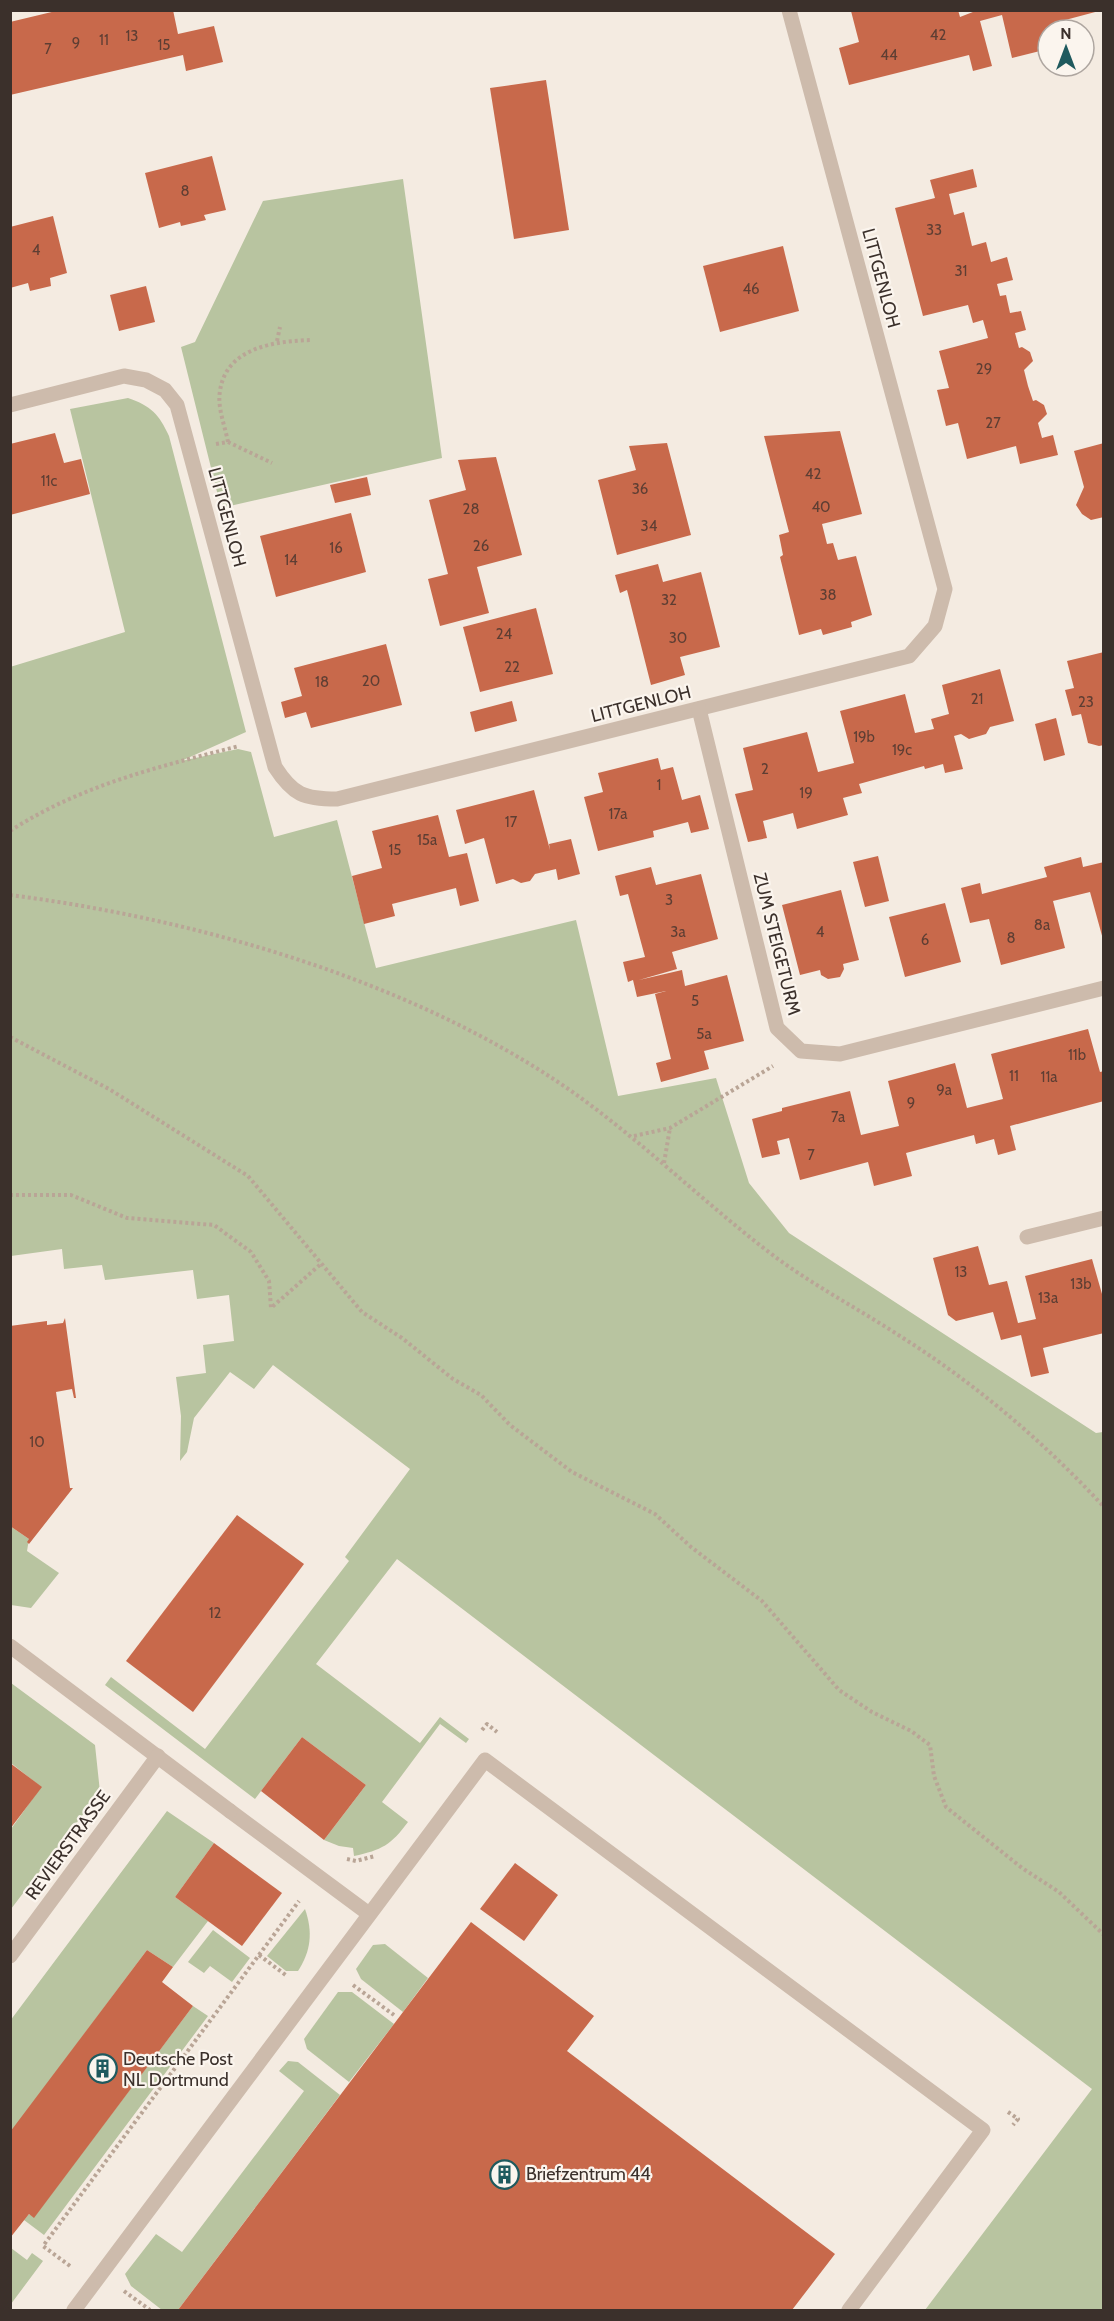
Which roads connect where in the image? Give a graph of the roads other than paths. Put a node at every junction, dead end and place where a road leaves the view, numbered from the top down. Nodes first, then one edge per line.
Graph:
1 (789, 10) edge
2 (10, 405) edge
3 (699, 710) junction
4 (1104, 988) edge
5 (1104, 1218) edge
6 (1027, 1237) dead end
7 (10, 1646) edge
8 (158, 1756) junction
9 (369, 1914) junction
10 (10, 1956) edge
11 (74, 2310) edge
12 (849, 2310) edge

1 - 3 street, LITTGENLOH
2 - 3 street, LITTGENLOH
3 - 4 street, ZUM STEIGETURM
5 - 6 street
7 - 8 street
8 - 9 street
8 - 10 street, REVIERSTRASSE
9 - 11 street
9 - 12 street

